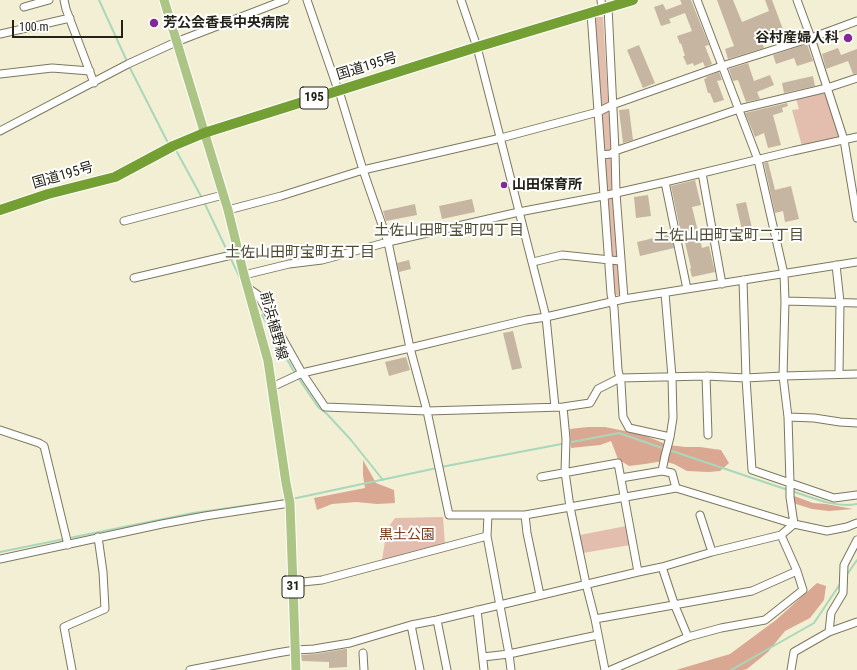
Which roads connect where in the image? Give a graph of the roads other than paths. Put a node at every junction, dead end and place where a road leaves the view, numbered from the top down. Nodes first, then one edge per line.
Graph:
1 (49, 0) edge
2 (64, 0) edge
3 (164, 0) edge
4 (285, 0) edge
5 (307, 0) edge
6 (461, 0) edge
7 (633, 0) edge
8 (697, 0) edge
9 (797, 0) edge
10 (604, 5) edge
11 (24, 7) dead end
12 (591, 13) junction
13 (70, 18) junction
14 (857, 21) edge
15 (0, 34) edge
16 (811, 38) junction
17 (176, 42) junction
18 (477, 47) junction
19 (722, 66) junction
20 (90, 71) junction
21 (0, 74) edge
22 (857, 78) edge
23 (94, 83) junction
24 (827, 88) junction
25 (339, 90) junction
26 (612, 105) junction
27 (739, 109) junction
28 (598, 112) junction
29 (0, 131) edge
30 (204, 133) junction
31 (857, 137) edge
32 (501, 138) junction
33 (844, 140) junction
34 (615, 151) junction
35 (601, 155) junction
36 (758, 160) junction
37 (363, 170) junction
38 (702, 173) junction
39 (666, 182) junction
40 (616, 193) junction
41 (223, 195) junction
42 (603, 196) junction
43 (0, 210) edge
44 (228, 210) junction
45 (519, 212) junction
46 (857, 218) edge
47 (124, 221) dead end
48 (388, 242) junction
49 (233, 255) junction
50 (608, 260) junction
51 (620, 261) junction
52 (533, 262) junction
53 (857, 262) edge
54 (836, 265) junction
55 (784, 274) junction
56 (244, 275) junction
57 (134, 278) dead end
58 (743, 280) junction
59 (722, 284) junction
60 (248, 288) junction
61 (687, 289) junction
62 (665, 293) junction
63 (624, 299) junction
64 (612, 301) junction
65 (785, 301) junction
66 (840, 302) junction
67 (857, 303) edge
68 (546, 317) junction
69 (410, 348) junction
70 (839, 374) junction
71 (857, 374) edge
72 (298, 375) junction
73 (706, 376) junction
74 (783, 376) junction
75 (672, 377) junction
76 (620, 378) junction
77 (746, 378) junction
78 (272, 386) junction
79 (555, 406) junction
80 (563, 407) junction
81 (428, 411) junction
82 (788, 417) junction
83 (857, 423) edge
84 (0, 430) edge
85 (708, 435) dead end
86 (670, 437) junction
87 (662, 471) junction
88 (565, 472) junction
89 (541, 477) dead end
90 (621, 478) junction
91 (790, 485) junction
92 (676, 488) junction
93 (857, 495) edge
94 (625, 498) junction
95 (289, 499) junction
96 (570, 507) junction
97 (488, 515) junction
98 (525, 515) junction
99 (700, 515) dead end
100 (857, 523) edge
101 (794, 524) junction
102 (781, 535) junction
103 (487, 536) junction
104 (98, 537) junction
105 (857, 540) edge
106 (68, 545) junction
107 (712, 552) junction
108 (0, 559) edge
109 (662, 567) junction
110 (797, 571) junction
111 (638, 572) junction
112 (293, 583) junction
113 (586, 584) junction
114 (540, 595) junction
115 (500, 605) junction
116 (674, 606) junction
117 (477, 610) junction
118 (437, 620) junction
119 (595, 620) junction
120 (857, 622) edge
121 (410, 625) junction
122 (829, 632) junction
123 (598, 635) junction
124 (688, 637) junction
125 (295, 650) junction
126 (363, 653) dead end
127 (509, 654) junction
128 (483, 657) junction
129 (72, 670) edge
130 (190, 670) edge
131 (296, 670) edge
132 (364, 670) edge
133 (420, 670) edge
134 (447, 670) edge
135 (484, 670) edge
136 (511, 670) edge
137 (605, 670) edge
138 (611, 670) edge
139 (791, 670) edge

1 - 11 street
2 - 13 street
3 - 17 main road, 前浜植野線 / 31
4 - 17 street
5 - 25 street
6 - 18 street
7 - 10 highway, 国道195号 / 195
8 - 19 street
9 - 16 street
10 - 12 highway, 国道195号 / 195
10 - 26 street
12 - 18 highway, 国道195号 / 195
12 - 28 street
13 - 15 street
13 - 20 street
14 - 16 street
16 - 19 street
16 - 24 street
17 - 23 street
17 - 30 main road, 前浜植野線 / 31
18 - 25 highway, 国道195号 / 195
18 - 32 street
19 - 26 street
19 - 27 street
20 - 21 street
20 - 23 street
22 - 24 street
23 - 29 street
24 - 27 street
24 - 33 street
25 - 30 highway, 国道195号 / 195
25 - 37 street
26 - 28 street
26 - 34 street
27 - 34 street
27 - 36 street
28 - 32 street
28 - 35 street
30 - 41 main road, 前浜植野線 / 31
30 - 43 highway, 国道195号 / 195
31 - 33 street
32 - 37 street
32 - 45 street
33 - 36 street
33 - 46 street
34 - 35 street
34 - 40 street
35 - 42 street
36 - 38 street
36 - 55 street
37 - 44 street
37 - 48 street
38 - 39 street
38 - 59 street
39 - 40 street
39 - 61 street
40 - 42 street
40 - 51 street
41 - 44 main road, 前浜植野線 / 31
41 - 47 street
42 - 45 street
42 - 50 street
44 - 49 main road, 前浜植野線 / 31
45 - 48 street
45 - 52 street
48 - 56 street
48 - 69 street
49 - 56 main road, 前浜植野線 / 31
49 - 57 street
50 - 51 street
50 - 52 street
50 - 64 street
51 - 63 street
52 - 68 street
53 - 54 street
54 - 55 street
54 - 66 street
55 - 58 street
55 - 65 street
56 - 60 main road, 前浜植野線 / 31
58 - 59 street
58 - 77 street
59 - 61 street
60 - 72 street
60 - 78 main road, 前浜植野線 / 31
61 - 62 street
62 - 63 street
62 - 75 street
63 - 64 street
64 - 68 street
64 - 76 street
65 - 66 street
65 - 74 street
66 - 67 street
66 - 70 street
68 - 69 street
68 - 79 street
69 - 72 street
69 - 81 street
70 - 71 street
70 - 74 street
72 - 78 street
72 - 81 street
73 - 75 street
73 - 77 street
73 - 85 street
74 - 77 street
74 - 82 street
75 - 76 street
75 - 86 street
76 - 80 street
76 - 86 street
77 - 91 street
78 - 95 main road, 前浜植野線 / 31
79 - 80 street
79 - 81 street
80 - 88 street
81 - 97 street
82 - 83 street
82 - 91 street
84 - 106 street
86 - 87 street
87 - 90 street
87 - 92 street
88 - 89 street
88 - 90 street
88 - 96 street
90 - 94 street
91 - 93 street
91 - 101 street
92 - 94 street
92 - 101 street
94 - 96 street
94 - 111 street
95 - 104 street
95 - 112 main road, 前浜植野線 / 31
96 - 98 street
96 - 113 street
97 - 98 street
97 - 103 street
98 - 114 street
99 - 107 street
100 - 101 street
101 - 102 street
102 - 107 street
102 - 110 street
103 - 112 street
103 - 115 street
104 - 106 street
104 - 129 street
105 - 122 street
106 - 108 street
107 - 109 street
109 - 111 street
109 - 116 street
110 - 116 street
110 - 124 street
111 - 113 street
112 - 125 main road, 前浜植野線 / 31
113 - 114 street
113 - 119 street
114 - 115 street
115 - 117 street
115 - 127 street
116 - 119 street
116 - 124 street
117 - 118 street
117 - 128 street
118 - 121 street
118 - 134 street
119 - 123 street
120 - 122 street
121 - 125 street
121 - 133 street
122 - 139 street
123 - 127 street
123 - 137 street
124 - 138 street
125 - 130 street
125 - 131 main road, 前浜植野線 / 31
126 - 132 street
127 - 128 street
127 - 136 street
128 - 135 street

